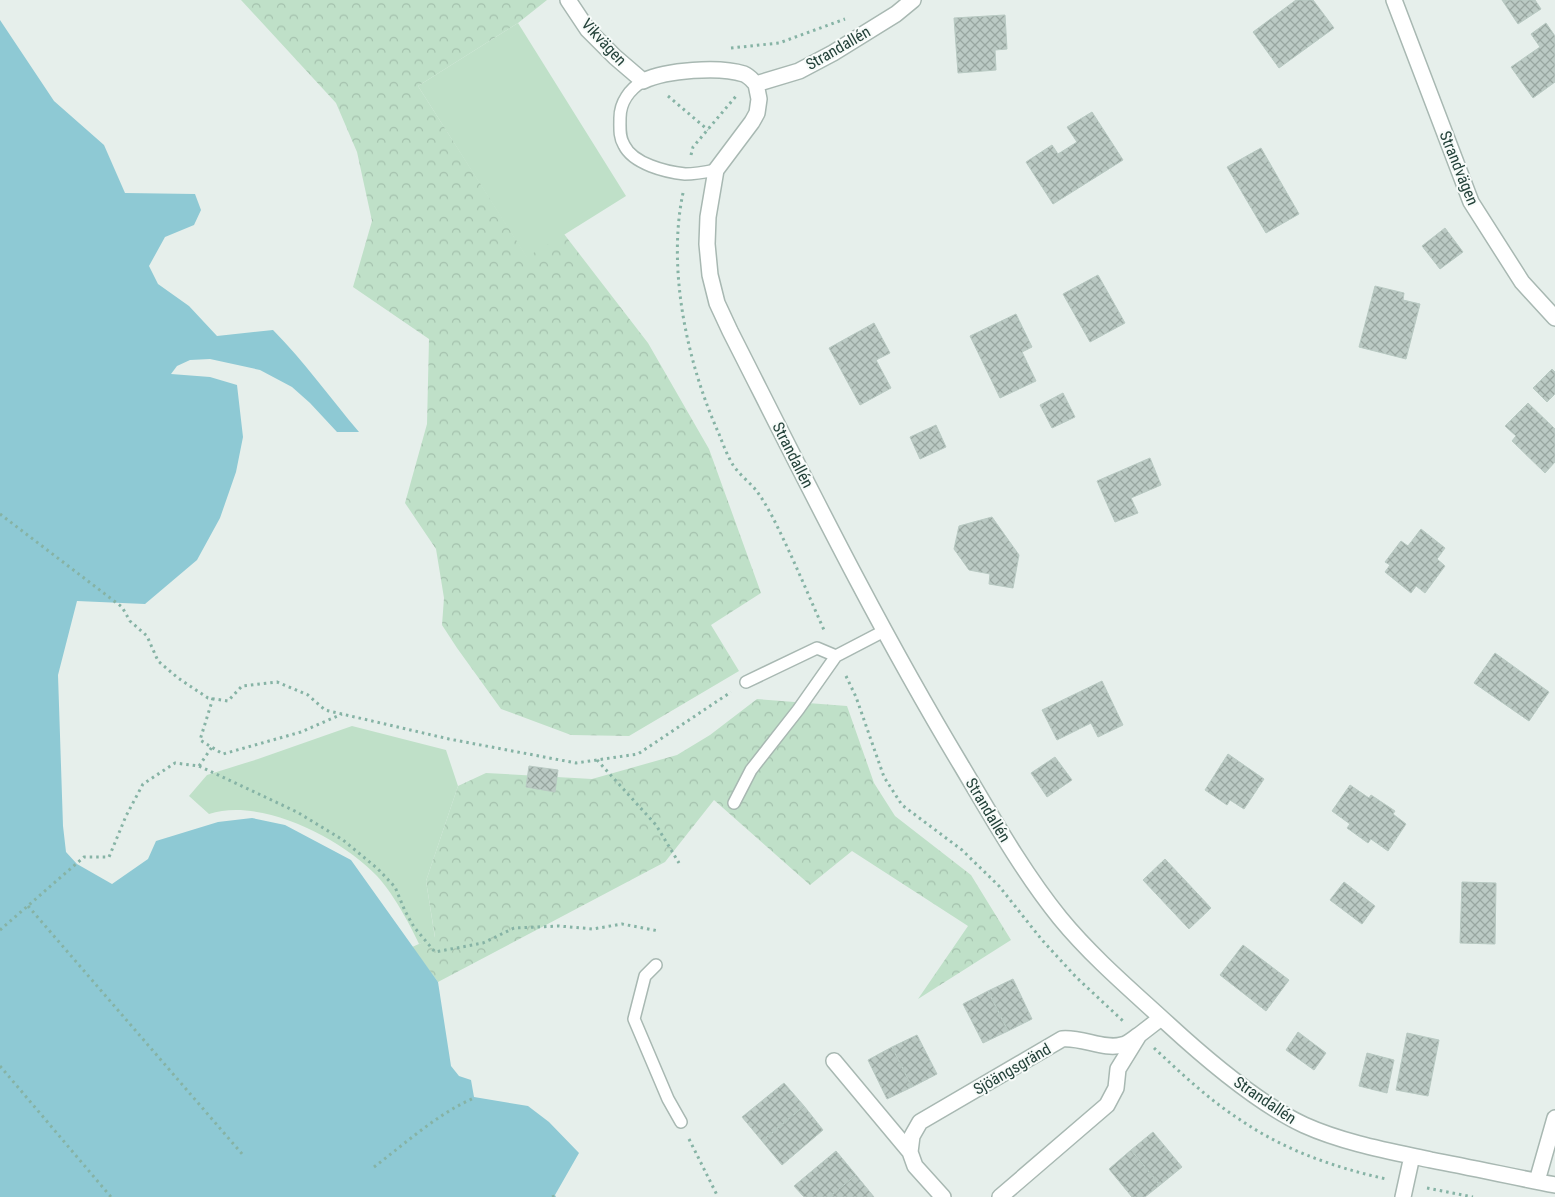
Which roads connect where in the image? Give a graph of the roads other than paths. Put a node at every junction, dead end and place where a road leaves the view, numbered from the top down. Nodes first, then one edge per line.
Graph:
1 (568, 0) edge
2 (913, 0) edge
3 (1394, 0) edge
4 (643, 81) junction
5 (756, 84) junction
6 (716, 170) junction
7 (1555, 318) edge
8 (884, 631) junction
9 (836, 656) junction
10 (746, 682) road end
11 (734, 803) dead end
12 (656, 965) dead end
13 (1161, 1018) junction
14 (1139, 1035) junction
15 (834, 1061) dead end
16 (1555, 1118) edge
17 (680, 1122) road end
18 (910, 1152) junction
19 (1412, 1156) junction
20 (1537, 1182) junction
21 (1555, 1185) edge
22 (943, 1197) edge
23 (1000, 1197) edge
24 (1403, 1197) edge

1 - 4 street, Vikvägen
2 - 5 street, Strandallén
3 - 7 street, Strandvägen
4 - 5 street
4 - 6 lane
5 - 6 street, Strandallén
6 - 8 street, Strandallén
8 - 9 lane
8 - 13 street, Strandallén
9 - 10 lane
9 - 11 lane
12 - 17 lane
13 - 14 street, Sjöängsgränd
13 - 19 street, Strandallén
14 - 18 street, Sjöängsgränd
14 - 23 street, Sjöängsgränd
15 - 18 street
16 - 20 street
18 - 22 street
19 - 20 street, Strandallén
19 - 24 street
20 - 21 street, Strandallén

